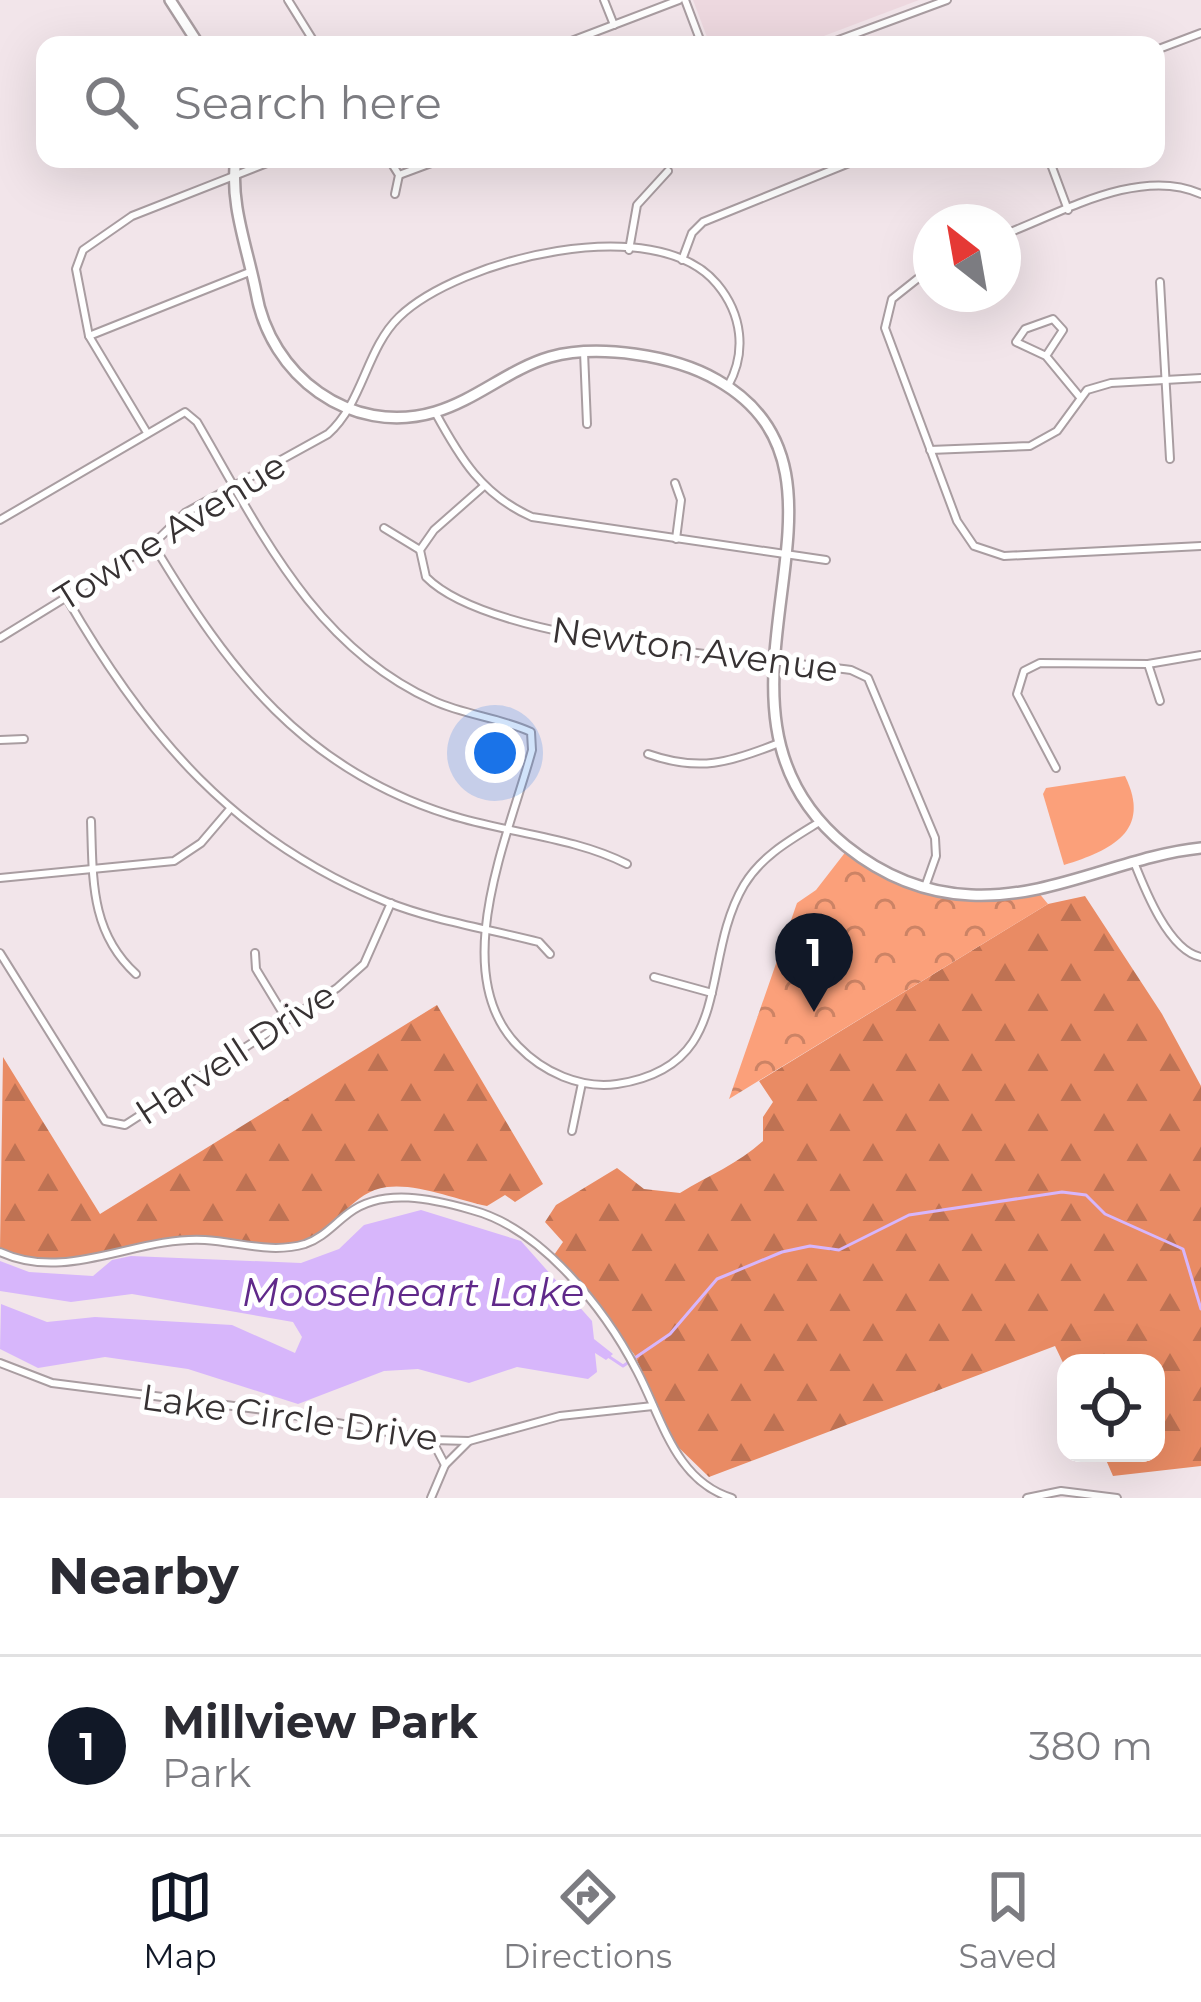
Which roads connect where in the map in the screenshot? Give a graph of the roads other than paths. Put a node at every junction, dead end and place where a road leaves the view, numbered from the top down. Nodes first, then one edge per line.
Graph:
1 (170, 0) edge
2 (288, 0) edge
3 (604, 0) edge
4 (682, 0) edge
5 (947, 0) edge
6 (614, 25) junction
7 (1201, 33) edge
8 (193, 36) edge
9 (310, 36) edge
10 (585, 36) edge
11 (698, 36) edge
12 (849, 36) edge
13 (1165, 47) edge
14 (235, 168) edge
15 (254, 168) edge
16 (395, 168) edge
17 (418, 168) edge
18 (837, 168) edge
19 (1052, 168) edge
20 (668, 171) dead end
21 (399, 175) junction
22 (234, 176) junction
23 (394, 194) dead end
24 (1201, 194) edge
25 (1068, 210) junction
26 (1021, 228) edge
27 (628, 250) junction
28 (682, 260) junction
29 (252, 272) junction
30 (1160, 281) dead end
31 (913, 282) edge
32 (89, 336) junction
33 (584, 352) junction
34 (1046, 356) junction
35 (1201, 378) edge
36 (1165, 379) junction
37 (728, 386) junction
38 (1079, 396) junction
39 (350, 409) junction
40 (435, 412) junction
41 (587, 424) dead end
42 (146, 430) junction
43 (930, 450) junction
44 (1170, 459) dead end
45 (675, 483) dead end
46 (234, 486) junction
47 (484, 486) junction
48 (0, 520) edge
49 (384, 528) dead end
50 (676, 539) junction
51 (153, 544) junction
52 (1201, 546) edge
53 (420, 550) junction
54 (786, 554) junction
55 (826, 560) dead end
56 (66, 597) junction
57 (0, 638) edge
58 (1201, 655) edge
59 (773, 659) junction
60 (1148, 664) junction
61 (1160, 701) dead end
62 (24, 739) dead end
63 (0, 740) edge
64 (779, 743) junction
65 (648, 754) dead end
66 (1056, 768) dead end
67 (230, 809) junction
68 (91, 821) dead end
69 (821, 821) junction
70 (511, 830) junction
71 (1201, 848) edge
72 (1134, 862) junction
73 (627, 864) dead end
74 (93, 870) junction
75 (0, 878) edge
76 (925, 887) junction
77 (391, 903) junction
78 (486, 928) junction
79 (0, 953) edge
80 (255, 953) dead end
81 (550, 954) dead end
82 (1201, 957) edge
83 (136, 974) dead end
84 (654, 977) dead end
85 (712, 993) junction
86 (287, 1020) junction
87 (582, 1083) junction
88 (572, 1131) dead end
89 (0, 1252) edge
90 (0, 1363) edge
91 (653, 1406) junction
92 (433, 1440) junction
93 (469, 1441) junction
94 (445, 1465) junction
95 (713, 1495) edge
96 (431, 1498) edge
97 (732, 1498) edge
98 (1027, 1498) edge
99 (1117, 1498) edge

1 - 8 street
2 - 9 street
3 - 6 street
4 - 6 street
4 - 11 street
5 - 12 street
6 - 10 street
7 - 13 street
14 - 22 street
15 - 22 street
16 - 21 street
17 - 21 street
18 - 28 street
19 - 25 street
20 - 27 street
21 - 23 street
22 - 29 street
22 - 32 street
24 - 25 street
25 - 26 street
27 - 28 street, Towne Avenue
27 - 39 street, Towne Avenue
28 - 37 street
29 - 32 street
29 - 39 street
30 - 36 street
31 - 43 street
32 - 42 street
33 - 37 street
33 - 40 street
33 - 41 street
34 - 34 street
34 - 38 street
35 - 36 street
36 - 38 street
36 - 44 street
37 - 54 street
38 - 43 street
39 - 40 street
39 - 46 street, Towne Avenue
40 - 47 street
42 - 46 street
42 - 48 street
43 - 52 street
45 - 50 street
46 - 51 street, Towne Avenue
46 - 70 street
47 - 50 street
47 - 53 street
49 - 53 street
50 - 54 street
51 - 56 street, Towne Avenue
51 - 70 street
53 - 59 street, Newton Avenue
54 - 55 street
54 - 59 street
56 - 57 street, Towne Avenue
56 - 67 street
58 - 60 street
59 - 64 street
59 - 76 street, Newton Avenue
60 - 61 street
60 - 66 street
62 - 63 street
64 - 65 street
64 - 69 street
67 - 74 street
67 - 77 street
68 - 74 street
69 - 76 street
69 - 85 street
70 - 73 street
70 - 78 street
71 - 72 street
72 - 76 street
72 - 82 street
74 - 75 street
74 - 83 street
77 - 78 street
77 - 86 street, Harvell Drive
78 - 81 street
78 - 87 street
79 - 86 street, Harvell Drive
80 - 86 street
84 - 85 street
85 - 87 street
87 - 88 street
89 - 91 street
90 - 92 street, Lake Circle Drive
91 - 93 street, Lake Circle Drive
91 - 95 street
92 - 93 street, Lake Circle Drive
92 - 94 street
93 - 94 street
94 - 96 street
95 - 97 street
98 - 99 street

